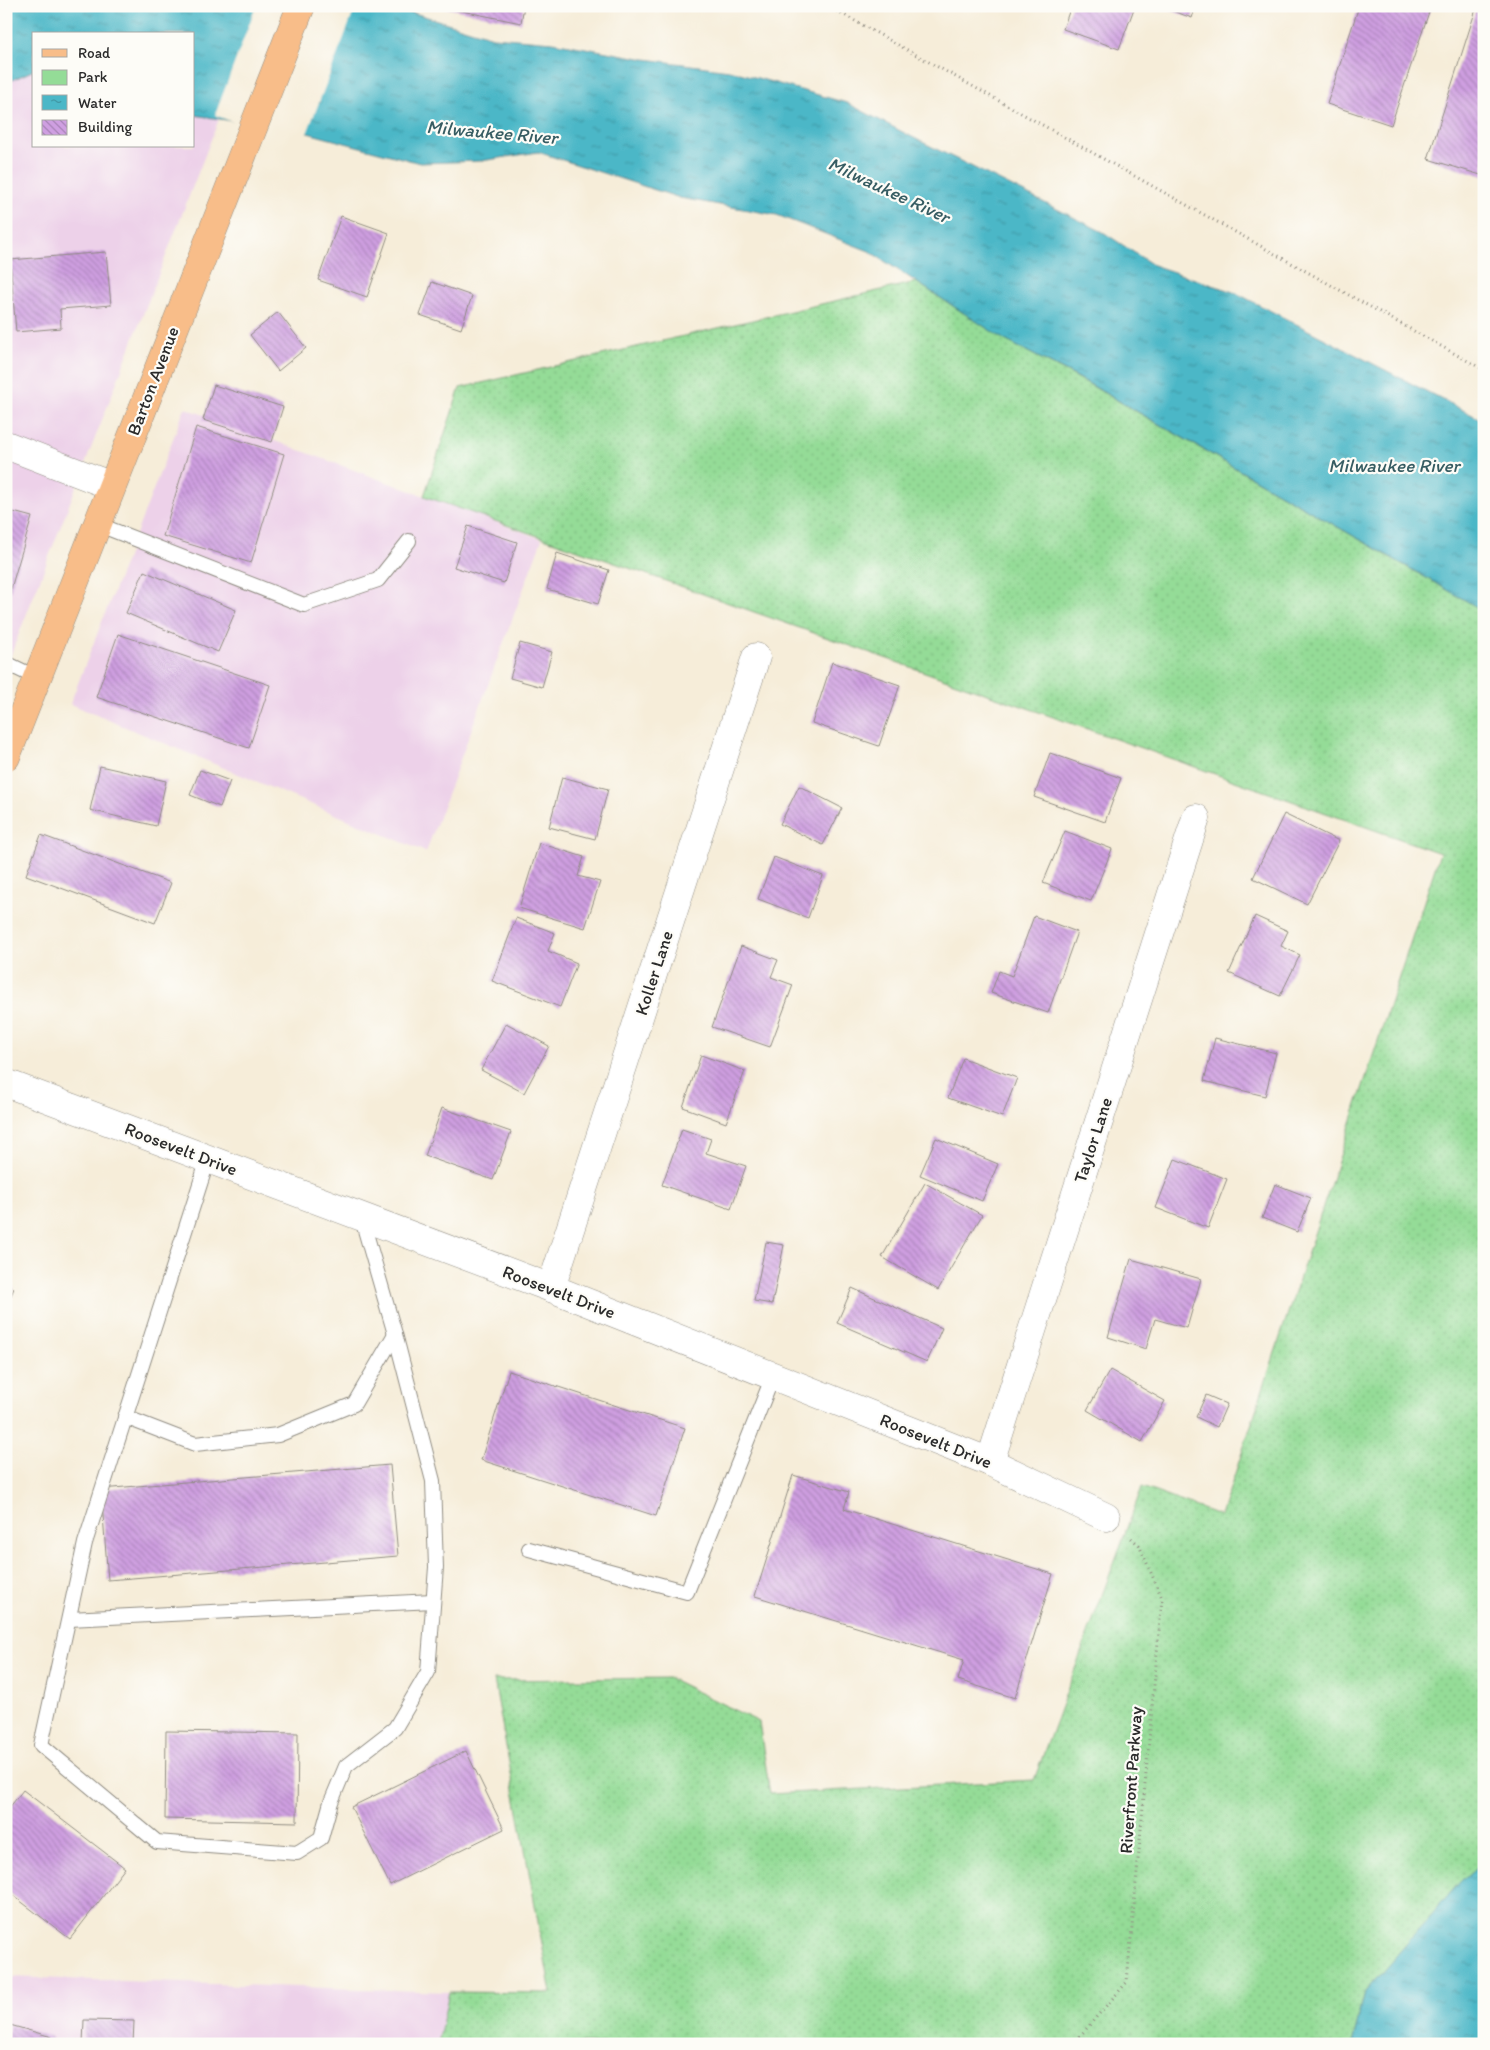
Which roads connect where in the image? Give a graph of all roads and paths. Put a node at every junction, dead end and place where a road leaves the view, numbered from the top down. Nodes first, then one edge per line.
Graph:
1 (301, 6) edge
2 (828, 6) edge
3 (1484, 370) edge
4 (6, 445) edge
5 (112, 486) junction
6 (97, 524) junction
7 (410, 541) dead end
8 (756, 657) dead end
9 (6, 663) edge
10 (37, 678) junction
11 (6, 756) edge
12 (1196, 818) dead end
13 (6, 1083) edge
14 (208, 1159) junction
15 (361, 1216) junction
16 (551, 1288) junction
17 (395, 1334) junction
18 (773, 1376) junction
19 (125, 1418) junction
20 (990, 1462) junction
21 (1106, 1517) joint
22 (529, 1549) dead end
23 (433, 1601) junction
24 (69, 1618) junction
25 (1073, 2044) edge

1 - 5 main road, Barton Avenue
2 - 3 path
4 - 5 street
5 - 6 main road, Barton Avenue
6 - 7 lane
6 - 10 main road, Barton Avenue
8 - 16 street, Koller Lane
9 - 10 lane
10 - 11 main road, Barton Avenue
12 - 20 street, Taylor Lane
13 - 14 street, Roosevelt Drive
14 - 15 street, Roosevelt Drive
14 - 19 lane
15 - 16 street, Roosevelt Drive
15 - 17 lane
16 - 18 street, Roosevelt Drive
17 - 19 lane
17 - 23 lane
18 - 20 street, Roosevelt Drive
18 - 22 lane
19 - 24 lane
20 - 21 street, Roosevelt Drive
21 - 25 path, Riverfront Parkway
23 - 24 lane
23 - 24 lane

